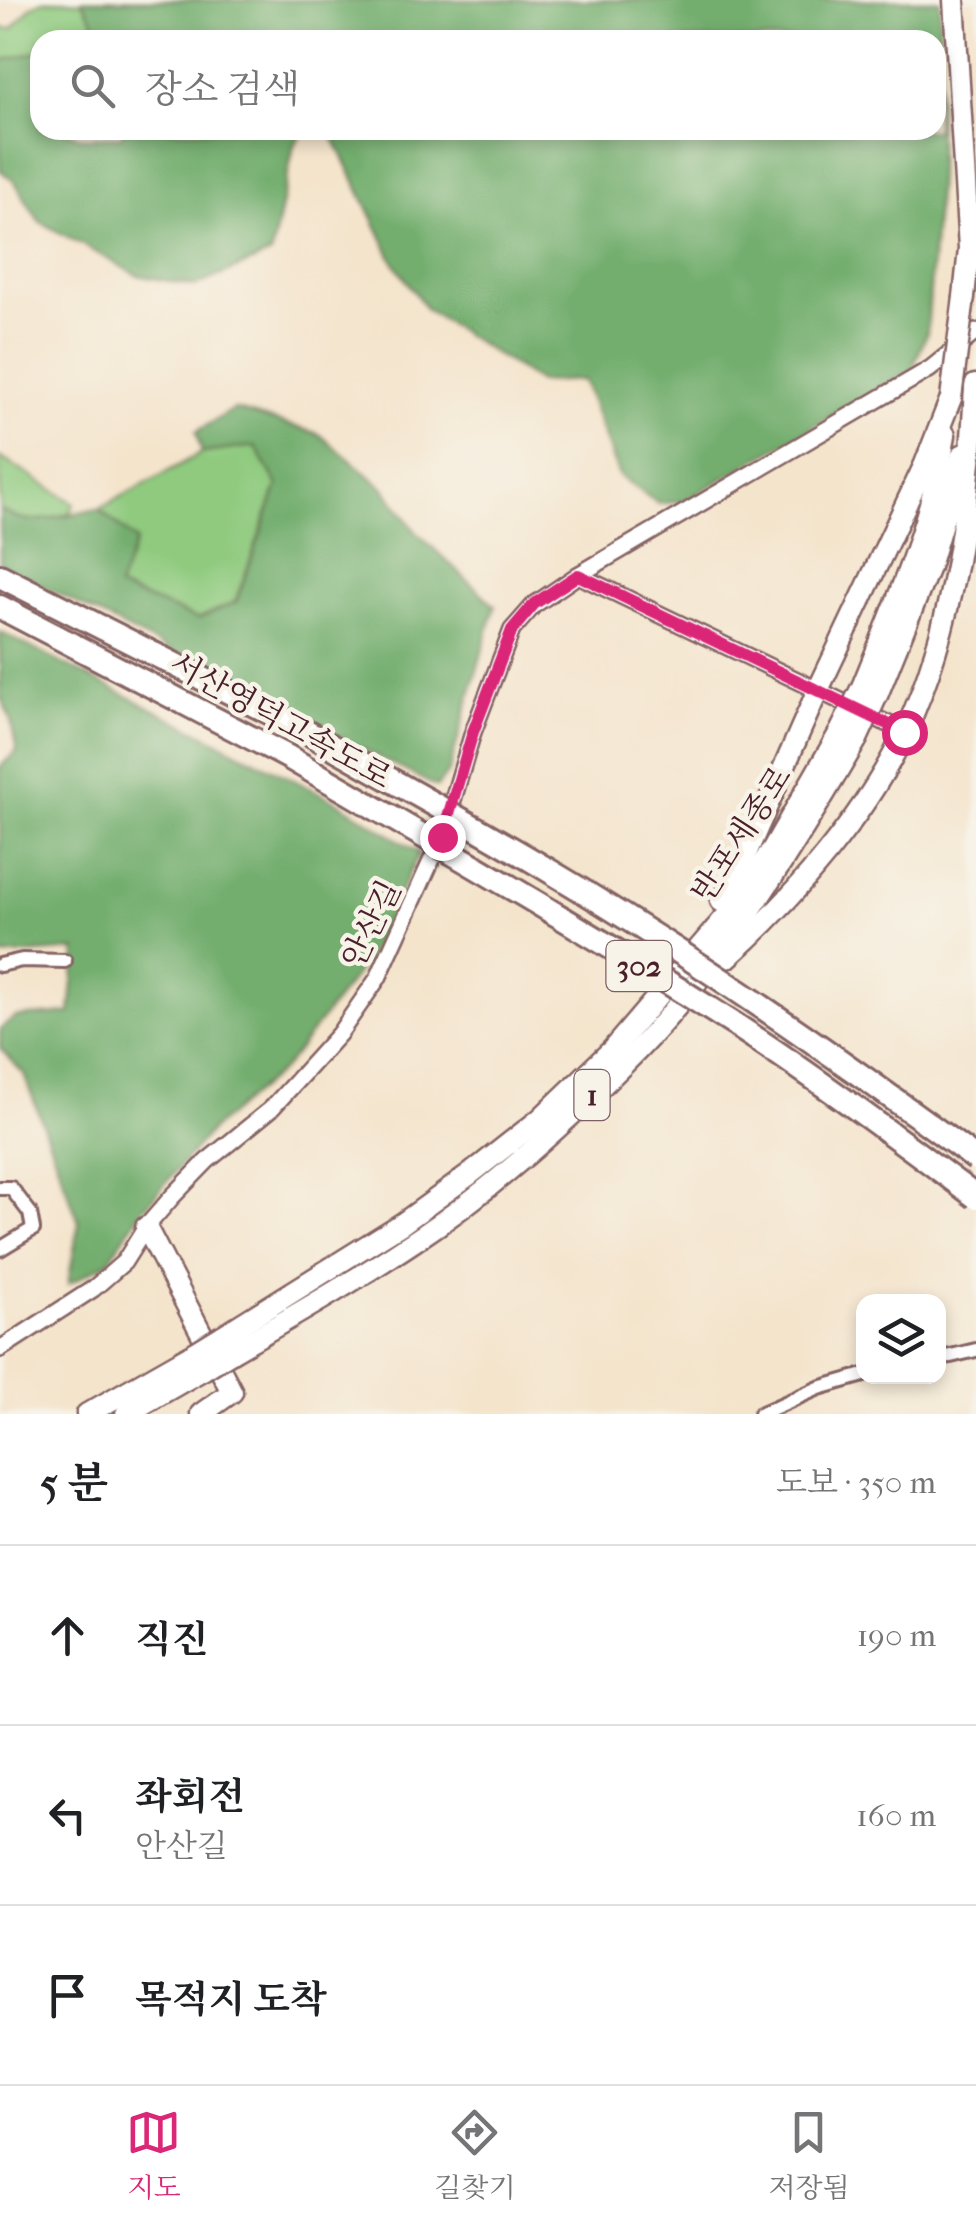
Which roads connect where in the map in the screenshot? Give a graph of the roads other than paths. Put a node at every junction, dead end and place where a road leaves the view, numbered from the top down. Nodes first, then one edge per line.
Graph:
1 (954, 0) edge
2 (976, 332) edge
3 (976, 382) edge
4 (950, 398) junction
5 (578, 575) junction
6 (0, 576) edge
7 (0, 607) edge
8 (818, 690) junction
9 (870, 690) junction
10 (904, 732) junction
11 (65, 961) dead end
12 (0, 966) edge
13 (681, 984) junction
14 (976, 1159) edge
15 (0, 1188) edge
16 (976, 1196) edge
17 (146, 1227) junction
18 (0, 1249) edge
19 (0, 1348) edge
20 (976, 1350) edge
21 (946, 1357) edge
22 (200, 1360) junction
23 (856, 1377) edge
24 (87, 1414) edge
25 (126, 1414) edge
26 (201, 1414) edge
27 (760, 1414) edge

1 - 4 highway, 반포세종로 / 1, bridge
2 - 5 street, 안산길
3 - 9 highway, 반포세종로 / 1
3 - 10 highway
4 - 8 highway
4 - 9 highway, 반포세종로 / 1
5 - 8 street
5 - 17 street, 안산길
6 - 14 highway, 서산영덕고속도로 / 302, bridge
7 - 16 highway, 서산영덕고속도로 / 302, bridge
8 - 10 street
8 - 13 highway
9 - 13 highway, 반포세종로 / 1, bridge
10 - 13 highway
11 - 12 street
13 - 22 highway, 반포세종로 / 1, bridge
15 - 18 street
17 - 19 street, 안산길
17 - 26 highway
20 - 21 street
22 - 24 highway, 반포세종로 / 1
22 - 25 highway, 반포세종로 / 1
23 - 27 street

